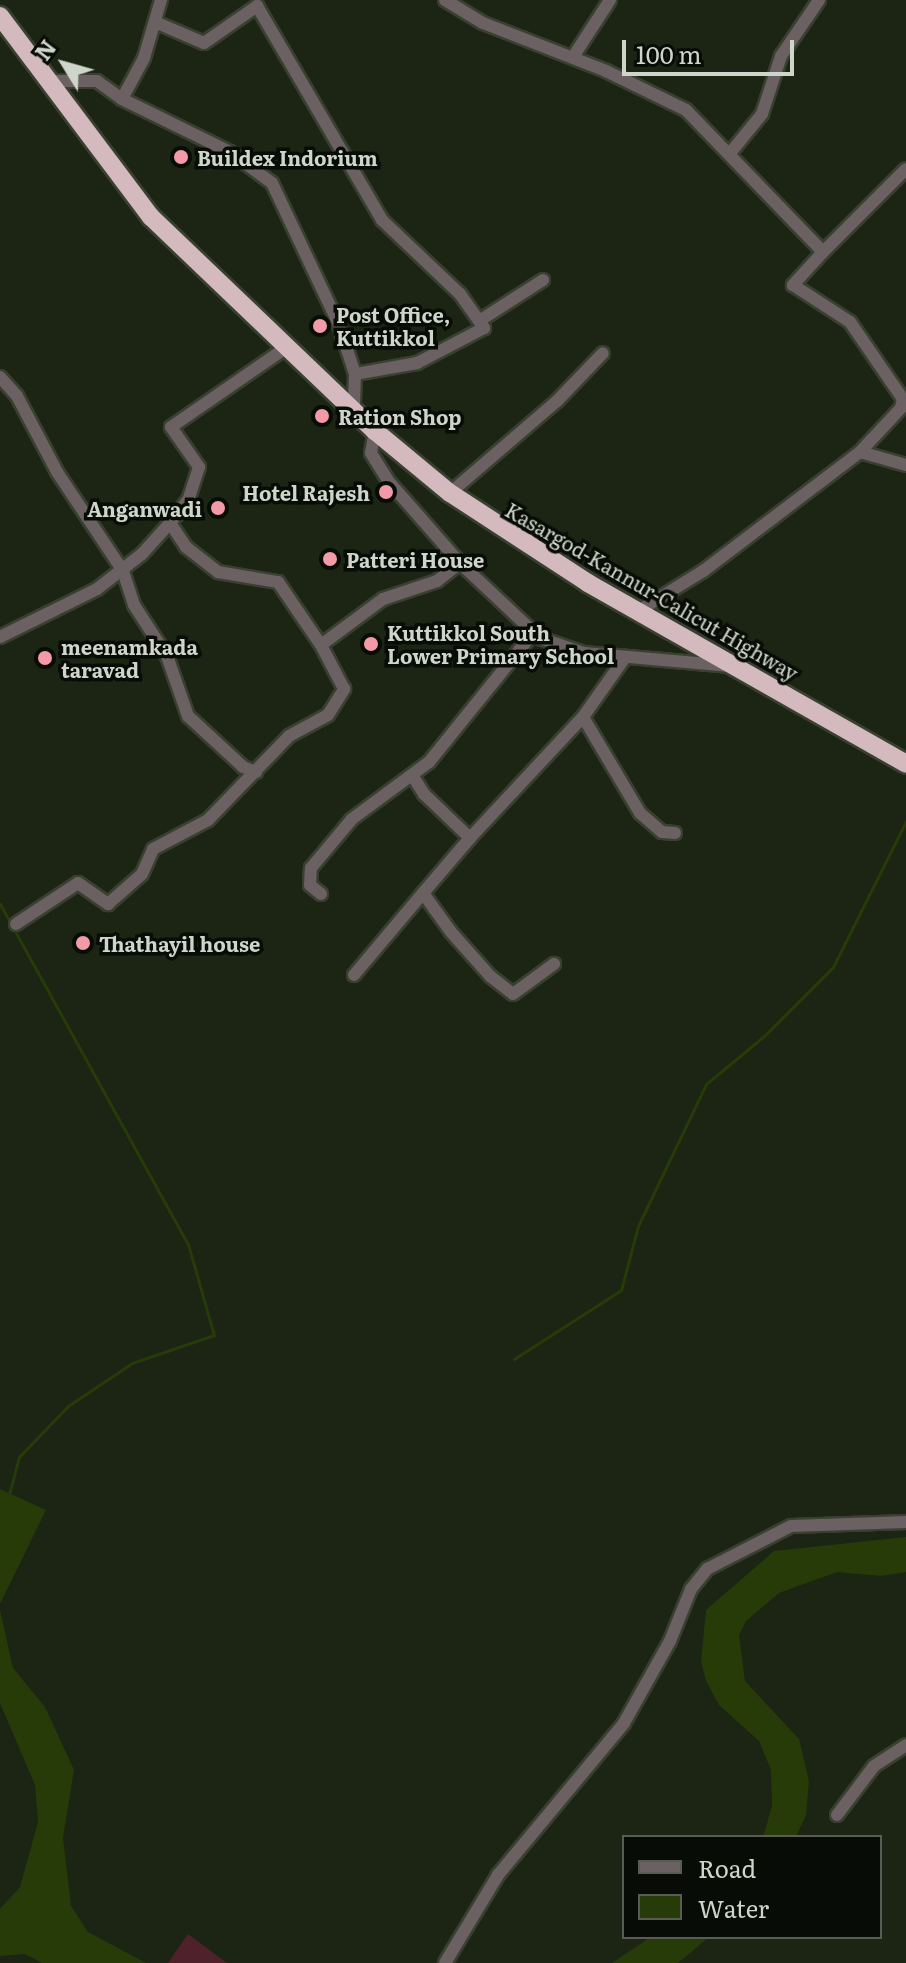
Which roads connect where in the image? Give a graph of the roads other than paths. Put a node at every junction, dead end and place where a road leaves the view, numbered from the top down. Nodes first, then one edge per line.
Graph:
1 (161, 0) edge
2 (445, 0) edge
3 (610, 0) edge
4 (819, 0) edge
5 (155, 22) junction
6 (2, 23) edge
7 (573, 57) junction
8 (48, 81) junction
9 (122, 99) junction
10 (731, 152) junction
11 (906, 169) edge
12 (823, 252) junction
13 (543, 280) dead end
14 (479, 321) junction
15 (287, 347) junction
16 (603, 353) dead end
17 (355, 374) junction
18 (0, 377) edge
19 (354, 411) junction
20 (375, 431) junction
21 (860, 452) junction
22 (906, 465) edge
23 (450, 493) junction
24 (170, 523) junction
25 (460, 563) junction
26 (123, 571) junction
27 (637, 612) junction
28 (533, 633) junction
29 (0, 637) edge
30 (321, 645) junction
31 (624, 659) junction
32 (734, 666) junction
33 (583, 717) junction
34 (906, 764) edge
35 (256, 772) junction
36 (414, 778) junction
37 (675, 833) dead end
38 (470, 838) junction
39 (423, 893) junction
40 (321, 894) dead end
41 (16, 924) dead end
42 (554, 964) dead end
43 (354, 975) dead end
44 (906, 1522) edge
45 (906, 1745) edge
46 (837, 1815) dead end
47 (445, 1963) edge

1 - 5 street
2 - 7 street
3 - 7 street
4 - 10 street
5 - 9 street
5 - 14 street
6 - 8 highway, Kasargod-Kannur-Calicut Highway
7 - 10 street
8 - 9 street
8 - 15 highway, Kasargod-Kannur-Calicut Highway
9 - 17 street
10 - 12 street
11 - 12 street
12 - 21 street
13 - 14 street
14 - 17 street
15 - 19 highway, Kasargod-Kannur-Calicut Highway
15 - 24 street
16 - 23 street
17 - 19 street
18 - 26 street
19 - 20 highway, Kasargod-Kannur-Calicut Highway
20 - 23 highway, Kasargod-Kannur-Calicut Highway
20 - 25 street
21 - 22 street
21 - 27 street
23 - 27 highway, Kasargod-Kannur-Calicut Highway
24 - 26 street
24 - 30 street
25 - 28 street
25 - 30 street
26 - 29 street
26 - 35 street
27 - 32 highway, Kasargod-Kannur-Calicut Highway
28 - 31 street
28 - 36 street
30 - 35 street
31 - 32 street
31 - 33 street
32 - 34 highway, Kasargod-Kannur-Calicut Highway
33 - 37 street
33 - 38 street
35 - 41 street
36 - 38 street
36 - 40 street
38 - 39 street
39 - 42 street
39 - 43 street
44 - 47 street
45 - 46 street

